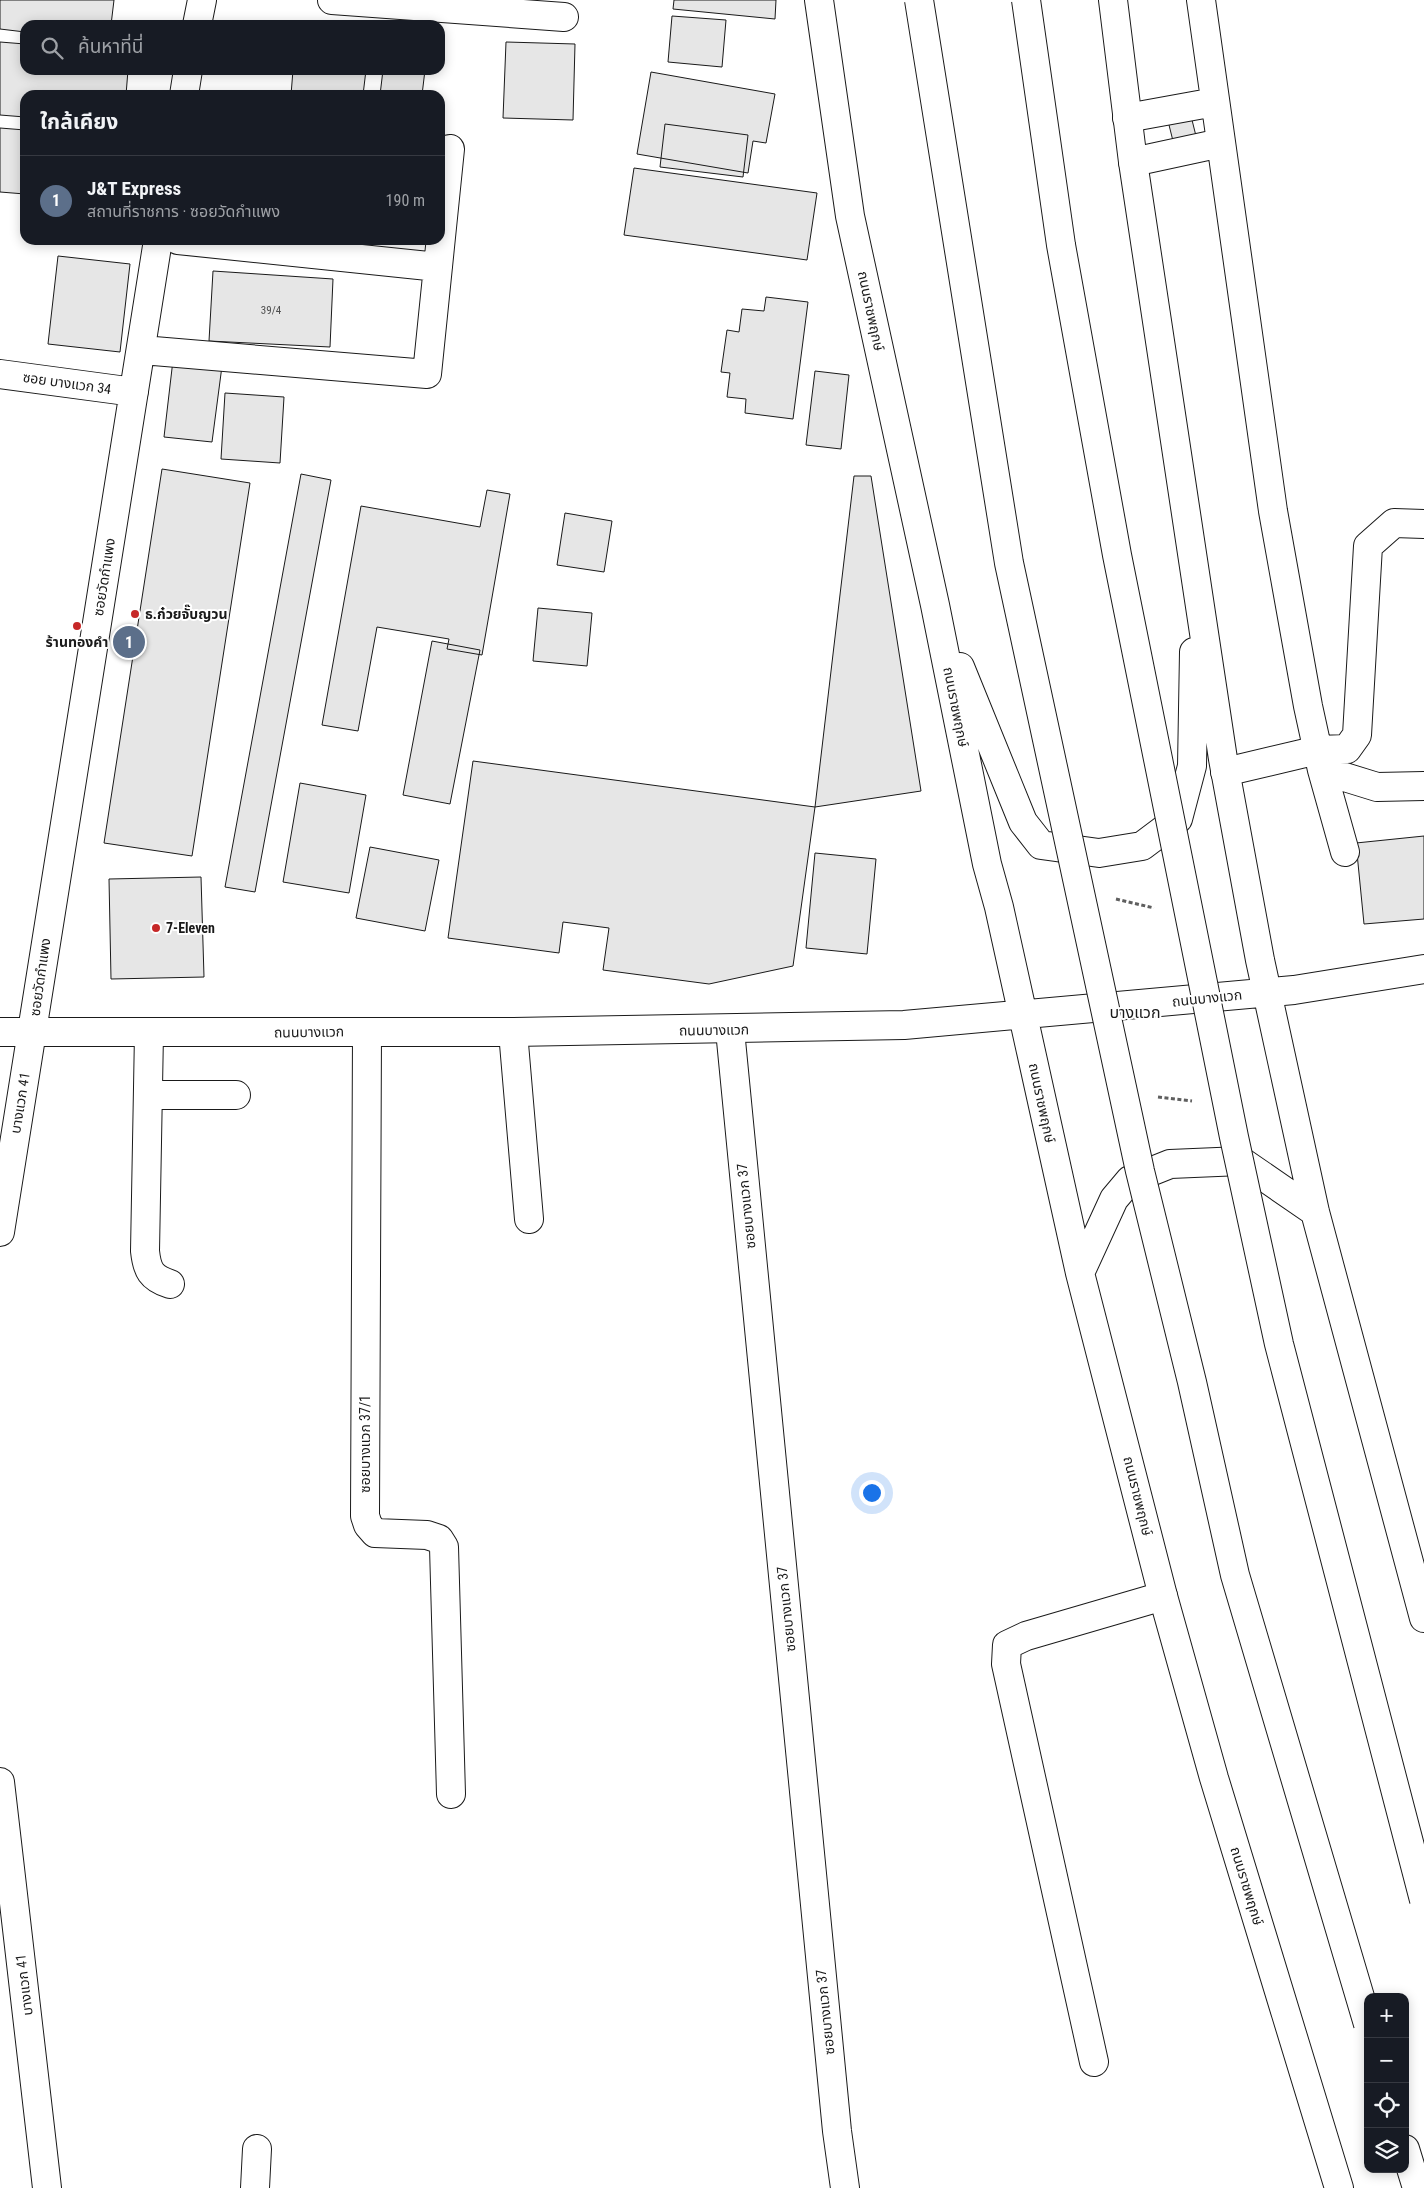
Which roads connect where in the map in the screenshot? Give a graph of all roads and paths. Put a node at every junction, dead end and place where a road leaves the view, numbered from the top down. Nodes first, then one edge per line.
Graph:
1 (202, 0) edge
2 (332, 0) edge
3 (818, 0) edge
4 (919, 0) edge
5 (1026, 0) edge
6 (1113, 0) edge
7 (1201, 0) edge
8 (564, 17) dead end
9 (197, 20) edge
10 (187, 75) edge
11 (185, 90) edge
12 (1215, 102) junction
13 (1127, 118) junction
14 (1221, 143) junction
15 (450, 149) dead end
16 (1133, 162) junction
17 (445, 198) edge
18 (157, 245) edge
19 (226, 245) edge
20 (440, 245) edge
21 (438, 267) junction
22 (142, 350) junction
23 (0, 374) edge
24 (134, 392) junction
25 (1424, 524) edge
26 (1195, 566) junction
27 (935, 605) junction
28 (1320, 760) junction
29 (1225, 772) junction
30 (1424, 786) edge
31 (1345, 852) dead end
32 (1110, 898) dead end
33 (1157, 909) dead end
34 (1424, 969) edge
35 (1267, 992) junction
36 (1024, 1016) junction
37 (730, 1030) junction
38 (0, 1032) edge
39 (367, 1032) junction
40 (513, 1032) junction
41 (32, 1033) junction
42 (149, 1034) junction
43 (148, 1095) junction
44 (236, 1095) dead end
45 (1156, 1096) dead end
46 (1195, 1102) dead end
47 (1315, 1212) junction
48 (529, 1219) dead end
49 (0, 1232) edge
50 (1080, 1273) junction
51 (170, 1284) dead end
52 (1163, 1596) junction
53 (1422, 1605) edge
54 (0, 1782) edge
55 (451, 1794) dead end
56 (1424, 1900) edge
57 (1364, 2010) edge
58 (1094, 2062) dead end
59 (257, 2149) dead end
60 (1409, 2162) edge
61 (47, 2188) edge
62 (256, 2188) edge
63 (845, 2188) edge
64 (1339, 2188) edge
65 (1417, 2188) edge

1 - 9 main road
2 - 8 main road
3 - 27 main road, ถนนราชพฤกษ์
4 - 57 main road, bridge
5 - 56 main road, bridge
6 - 13 main road
7 - 12 main road
10 - 11 main road
12 - 13 main road
12 - 14 main road
13 - 16 main road
14 - 16 main road
14 - 28 main road
15 - 17 main road
16 - 26 main road
18 - 22 main road, ซอยวัดกำแพง
19 - 21 main road
20 - 21 main road
21 - 22 main road
22 - 24 main road, ซอยวัดกำแพง
23 - 24 main road, ซอย บางแวก 34
24 - 41 main road, ซอยวัดกำแพง
25 - 28 main road
26 - 27 main road
26 - 29 main road
27 - 36 main road, ถนนราชพฤกษ์
28 - 29 main road
28 - 30 main road
28 - 31 main road
29 - 35 main road
32 - 33 path
34 - 35 main road, ถนนบางแวก
35 - 36 main road, ถนนบางแวก
35 - 47 main road
36 - 37 main road, ถนนบางแวก
36 - 50 main road, ถนนราชพฤกษ์
37 - 40 main road, ถนนบางแวก
37 - 63 main road, ซอยบางแวก 37
38 - 41 main road, ถนนบางแวก
39 - 40 main road, ถนนบางแวก
39 - 42 main road, ถนนบางแวก
39 - 55 main road, ซอยบางแวก 37/1
40 - 48 main road
41 - 42 main road, ถนนบางแวก
41 - 49 main road, บางแวก 41
42 - 43 main road
43 - 44 main road
43 - 51 main road
45 - 46 path
47 - 50 main road
47 - 53 main road
50 - 52 main road, ถนนราชพฤกษ์
52 - 58 main road
52 - 64 main road, ถนนราชพฤกษ์
54 - 61 main road, บางแวก 41
59 - 62 main road
60 - 65 main road

